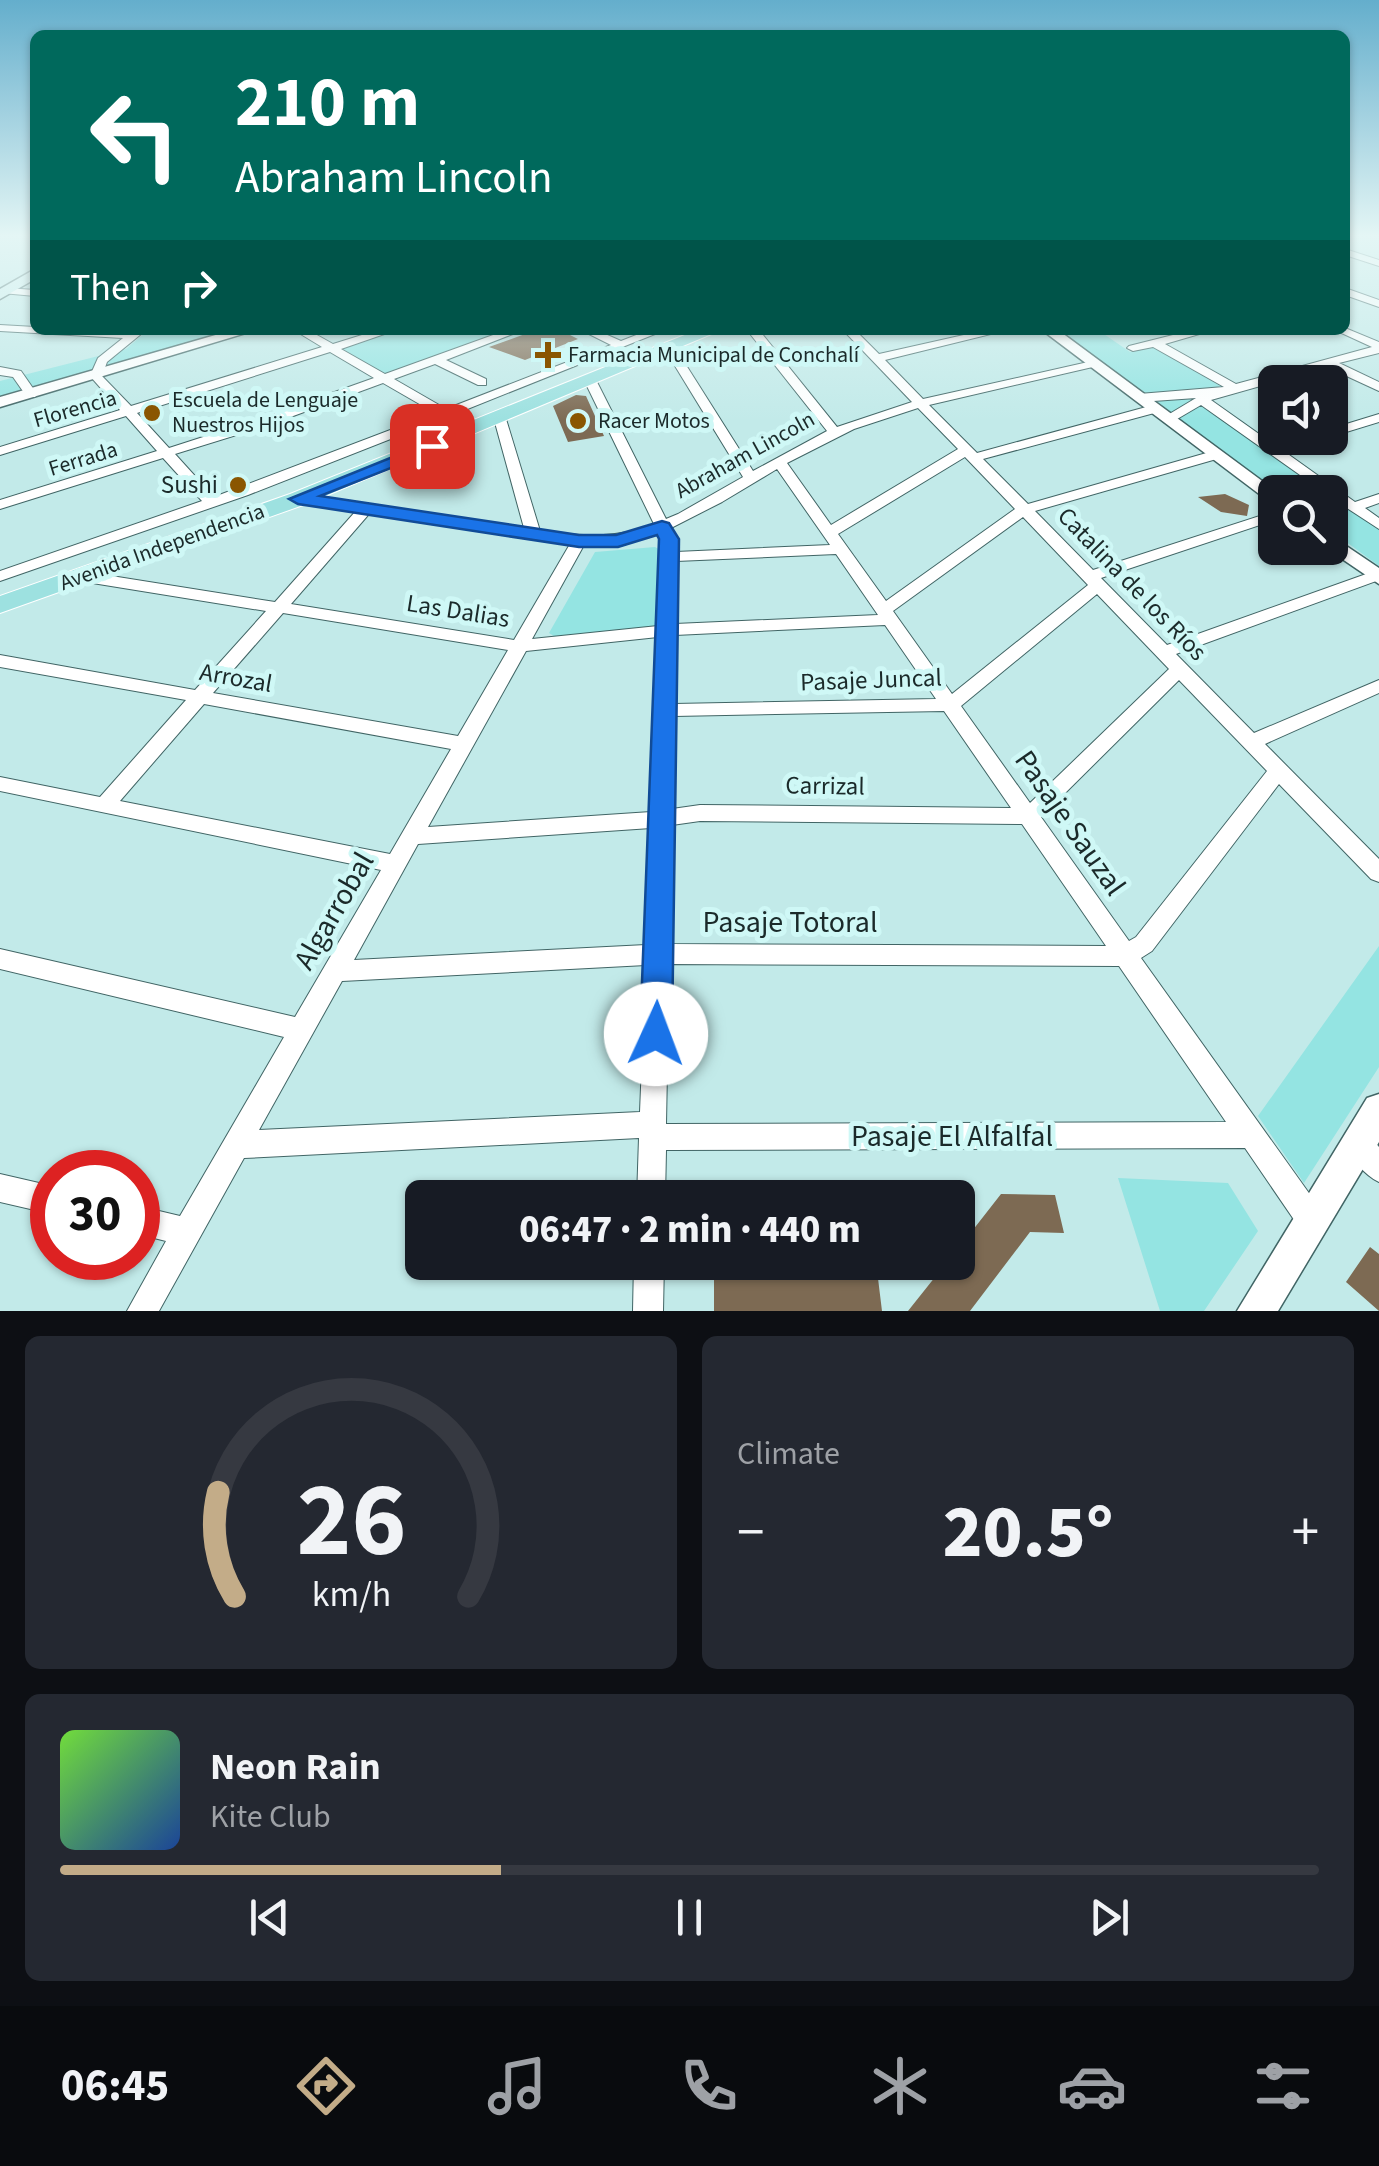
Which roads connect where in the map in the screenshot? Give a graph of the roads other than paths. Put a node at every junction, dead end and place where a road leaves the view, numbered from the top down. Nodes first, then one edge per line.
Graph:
1 (0, 328) edge
2 (30, 330) edge
3 (1350, 334) edge
4 (134, 335) edge
5 (232, 335) edge
6 (309, 335) edge
7 (375, 335) edge
8 (504, 335) edge
9 (599, 335) edge
10 (757, 335) edge
11 (854, 335) edge
12 (979, 335) edge
13 (1056, 335) edge
14 (1187, 335) edge
15 (669, 336) edge
16 (1155, 343) junction
17 (622, 345) junction
18 (1379, 347) edge
19 (1134, 348) dead end
20 (333, 349) junction
21 (876, 358) junction
22 (437, 360) junction
23 (1093, 362) junction
24 (1326, 362) junction
25 (0, 371) edge
26 (96, 376) junction
27 (384, 379) junction
28 (482, 382) dead end
29 (591, 382) junction
30 (1379, 387) edge
31 (1234, 388) junction
32 (30, 394) junction
33 (1209, 396) junction
34 (0, 402) edge
35 (920, 404) junction
36 (1154, 409) junction
37 (130, 414) junction
38 (451, 417) junction
39 (1379, 418) edge
40 (500, 419) junction
41 (1348, 428) edge
42 (834, 432) junction
43 (1258, 437) edge
44 (0, 452) edge
45 (166, 454) junction
46 (970, 454) junction
47 (1215, 455) junction
48 (1280, 455) edge
49 (780, 461) junction
50 (750, 477) junction
51 (1258, 487) edge
52 (1379, 498) edge
53 (298, 499) junction
54 (212, 503) junction
55 (0, 506) edge
56 (1354, 507) junction
57 (366, 509) junction
58 (1024, 510) junction
59 (1258, 521) edge
60 (1379, 525) edge
61 (662, 527) junction
62 (534, 534) junction
63 (836, 540) junction
64 (579, 541) junction
65 (1348, 555) edge
66 (670, 556) junction
67 (0, 576) edge
68 (80, 576) junction
69 (1377, 577) edge
70 (1094, 581) junction
71 (0, 587) edge
72 (0, 605) edge
73 (278, 608) junction
74 (888, 615) junction
75 (668, 630) junction
76 (519, 646) junction
77 (1163, 652) junction
78 (0, 661) edge
79 (1180, 669) junction
80 (1379, 686) edge
81 (200, 697) junction
82 (951, 705) junction
83 (665, 710) junction
84 (1251, 742) junction
85 (464, 744) junction
86 (1278, 770) junction
87 (0, 784) edge
88 (104, 806) junction
89 (1029, 816) junction
90 (662, 817) junction
91 (411, 836) junction
92 (395, 864) junction
93 (1379, 873) edge
94 (658, 954) junction
95 (1126, 956) junction
96 (0, 958) edge
97 (334, 971) junction
98 (301, 1030) junction
99 (1379, 1110) edge
100 (653, 1130) junction
101 (1252, 1135) junction
102 (236, 1145) junction
103 (1368, 1156) edge
104 (652, 1180) edge
105 (0, 1188) edge
106 (30, 1195) edge
107 (1311, 1220) junction
108 (160, 1225) edge
109 (187, 1232) junction
110 (649, 1280) edge
111 (142, 1311) edge
112 (648, 1311) edge
113 (1256, 1311) edge

1 - 2 street
3 - 18 street
4 - 26 street
5 - 26 street
6 - 20 street
7 - 20 street, Florencia
8 - 22 street, Ferrada
9 - 17 street
10 - 42 street
11 - 21 street, Catalina de los Ríos
12 - 21 street
13 - 23 street
14 - 16 street
15 - 17 street, Avenida Independencia
15 - 29 main road, Avenida Independencia
15 - 38 main road, Avenida Independencia
15 - 50 street
16 - 19 street
16 - 31 street
17 - 38 street, Avenida Independencia
18 - 24 street
20 - 27 street
20 - 37 street, Florencia
21 - 35 street, Catalina de los Ríos
22 - 27 street, Ferrada
22 - 28 street
23 - 35 street, Abraham Lincoln
23 - 36 street
24 - 30 street
24 - 31 street
25 - 32 street
26 - 32 street
26 - 37 street
27 - 38 street
27 - 45 street, Ferrada
29 - 40 main road, Avenida Independencia
29 - 61 street
31 - 33 street
32 - 34 street
33 - 36 street
33 - 36 street
33 - 43 street
35 - 42 street, Abraham Lincoln
35 - 46 street, Catalina de los Ríos
36 - 46 street
36 - 47 street
37 - 44 street, Florencia
37 - 45 street
38 - 54 street, Avenida Independencia
38 - 71 main road, Avenida Independencia
39 - 41 street
40 - 53 main road, Avenida Independencia
40 - 62 street
42 - 49 street, Abraham Lincoln
45 - 54 street
45 - 55 street, Ferrada
46 - 58 street, Catalina de los Ríos
46 - 63 street
47 - 51 street
47 - 58 street
48 - 56 street
49 - 50 street, Abraham Lincoln
49 - 63 street, Pasaje Sauzal
50 - 61 street, Abraham Lincoln
52 - 56 street
53 - 57 street, Abraham Lincoln
53 - 68 main road, Avenida Independencia
54 - 67 street, Avenida Independencia
56 - 60 street
57 - 62 street, Abraham Lincoln
57 - 73 street
58 - 70 street, Catalina de los Ríos
58 - 74 street
59 - 70 street, Pasaje Juncal
61 - 64 street, Abraham Lincoln
61 - 66 street
62 - 64 street, Abraham Lincoln
63 - 66 street
63 - 74 street, Pasaje Sauzal
64 - 76 street, Algarrobal
65 - 69 street
66 - 75 street
68 - 72 main road, Avenida Independencia
68 - 73 street, Las Dalias
69 - 77 street
70 - 77 street, Catalina de los Ríos
70 - 82 street, Pasaje Juncal
73 - 76 street, Las Dalias
73 - 81 street
74 - 75 street, Las Dalias
74 - 82 street, Pasaje Sauzal
75 - 76 street, Las Dalias
75 - 83 street
76 - 85 street, Algarrobal
77 - 79 street, Catalina de los Ríos
78 - 81 street, Arrozal
79 - 84 street, Catalina de los Ríos
79 - 89 street
80 - 84 street
81 - 85 street, Arrozal
81 - 88 street
82 - 83 street, Pasaje Juncal
82 - 89 street, Pasaje Sauzal
83 - 90 street
84 - 86 street, Catalina de los Ríos
85 - 91 street, Algarrobal
86 - 93 street, Catalina de los Ríos
86 - 95 street
87 - 88 street
88 - 92 street
89 - 90 street, Carrizal
89 - 95 street, Pasaje Sauzal
90 - 91 street, Carrizal
90 - 94 street
91 - 92 street, Algarrobal
92 - 97 street, Algarrobal
94 - 95 street, Pasaje Totoral
94 - 97 street, Pasaje Totoral
94 - 100 street
95 - 101 street, Pasaje Sauzal
96 - 98 street
97 - 98 street, Algarrobal
98 - 102 street, Algarrobal
99 - 103 street
100 - 101 street, Pasaje El Alfalfal
100 - 102 street, Pasaje El Alfalfal
100 - 104 street
101 - 107 street, Pasaje Sauzal
102 - 109 street, Algarrobal
103 - 107 street
105 - 106 street
107 - 113 street
108 - 109 street
109 - 111 street, Algarrobal
110 - 112 street

